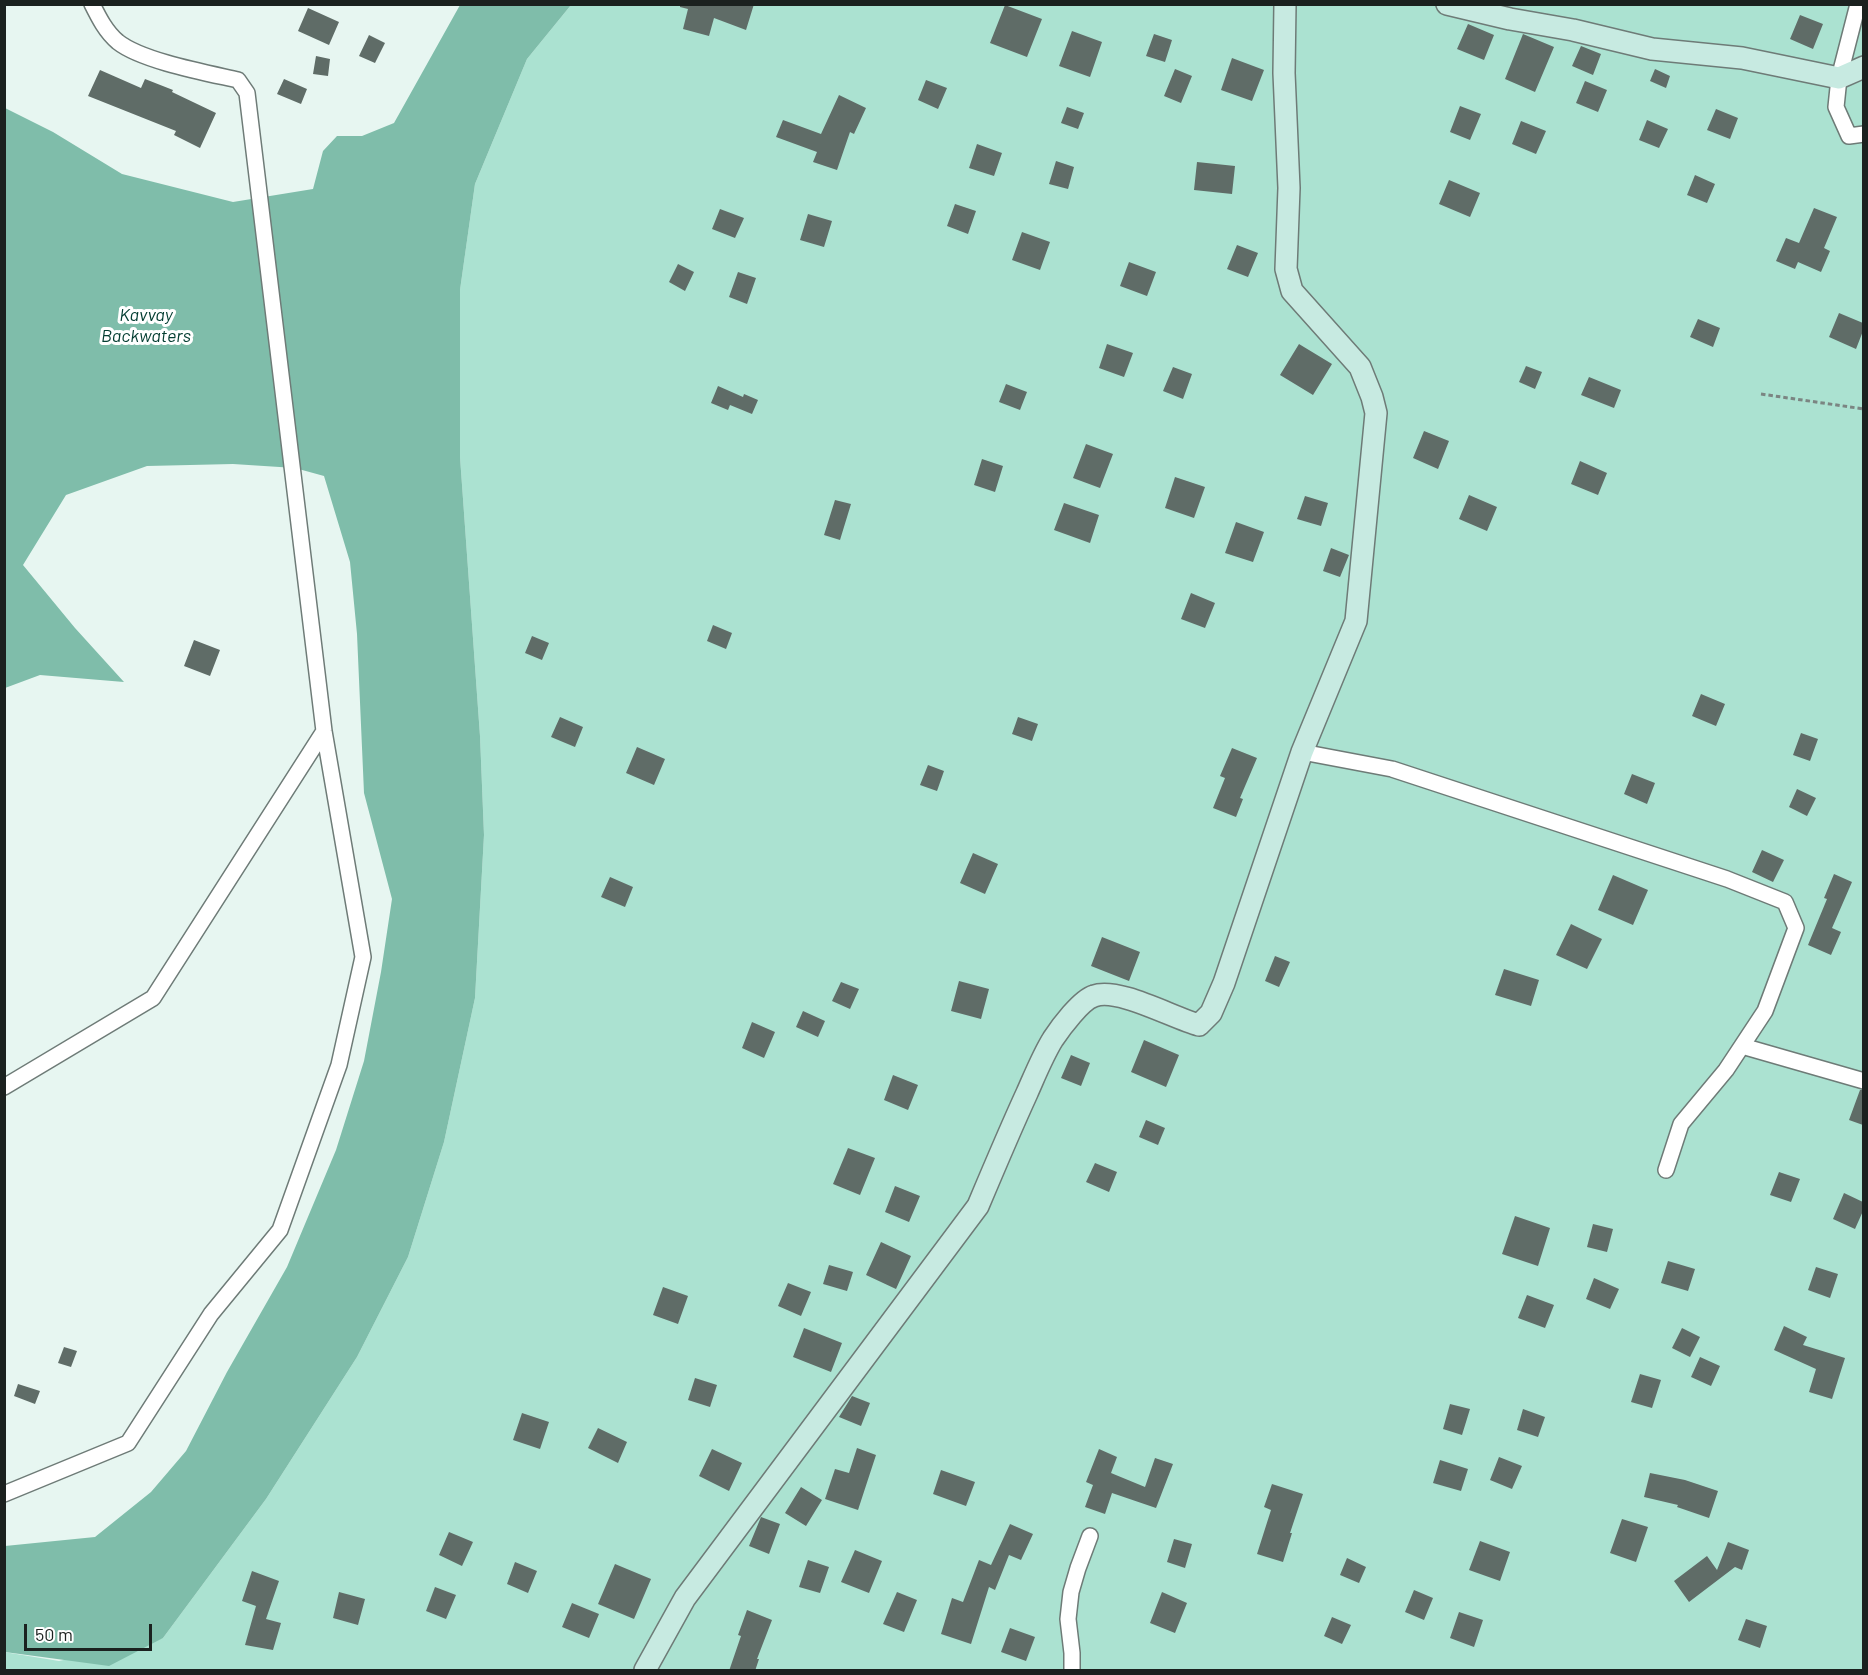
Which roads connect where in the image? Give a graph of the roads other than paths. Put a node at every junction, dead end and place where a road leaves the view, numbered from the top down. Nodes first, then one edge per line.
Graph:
1 (92, 4) edge
2 (1285, 4) edge
3 (1447, 4) edge
4 (1857, 4) edge
5 (1863, 67) edge
6 (1839, 78) junction
7 (1863, 135) edge
8 (324, 731) junction
9 (1302, 752) junction
10 (1742, 1046) junction
11 (1863, 1081) edge
12 (4, 1087) edge
13 (1666, 1170) dead end
14 (4, 1494) edge
15 (1090, 1536) dead end
16 (645, 1671) edge
17 (1072, 1671) edge

1 - 8 street
2 - 9 street
3 - 6 street
4 - 6 street
5 - 6 street
6 - 7 street
8 - 12 street
8 - 14 street
9 - 10 street
9 - 16 street
10 - 11 street
10 - 13 street
15 - 17 street

